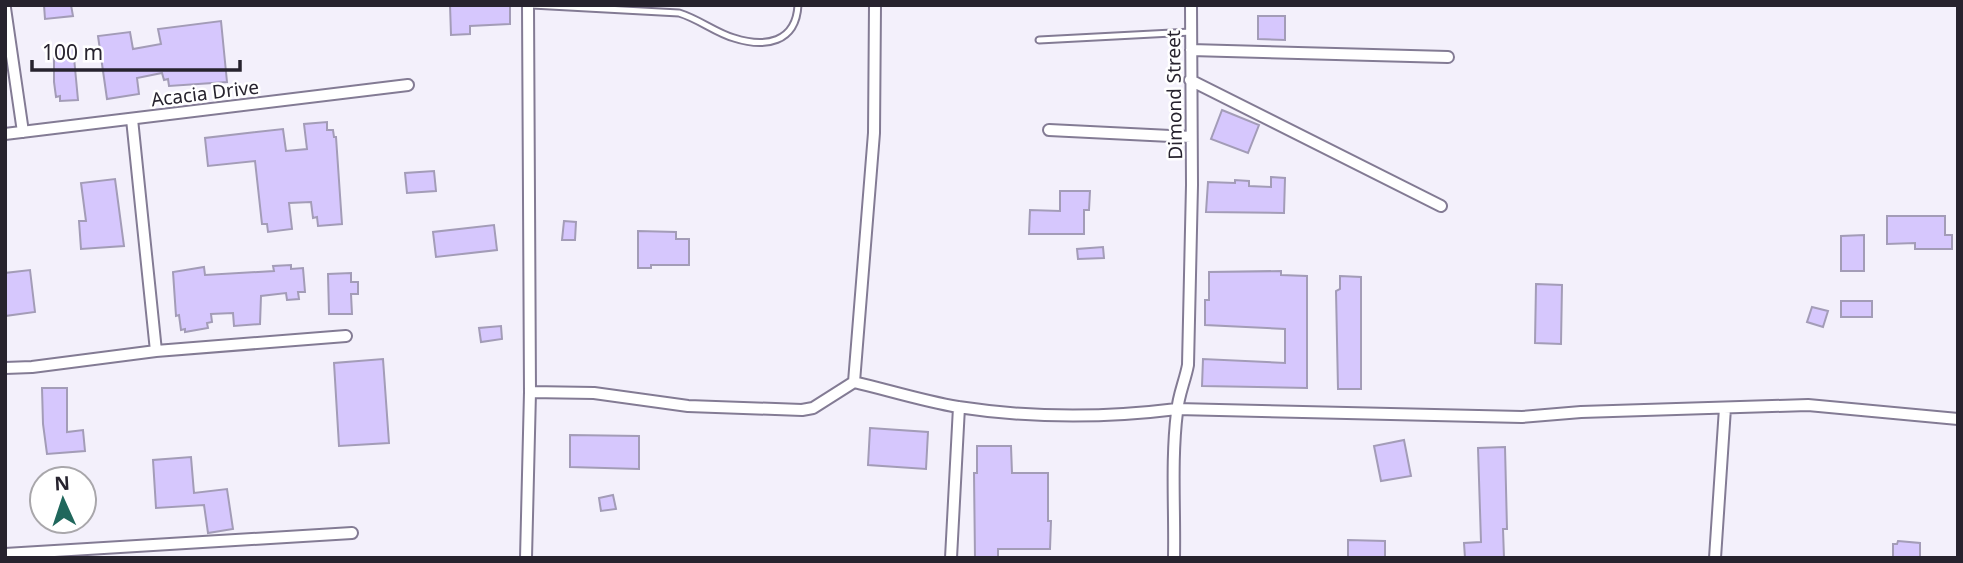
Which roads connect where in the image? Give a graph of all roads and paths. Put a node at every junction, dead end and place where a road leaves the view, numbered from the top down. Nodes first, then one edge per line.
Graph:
1 (530, 5) edge
2 (798, 5) edge
3 (875, 5) edge
4 (1191, 5) edge
5 (5, 8) edge
6 (1191, 32) junction
7 (1039, 40) dead end
8 (1191, 50) junction
9 (1448, 57) dead end
10 (1190, 80) junction
11 (408, 85) dead end
12 (132, 119) junction
13 (1049, 130) dead end
14 (23, 132) junction
15 (5, 134) edge
16 (1191, 137) junction
17 (1441, 206) dead end
18 (346, 336) dead end
19 (156, 351) junction
20 (5, 368) edge
21 (854, 382) junction
22 (530, 392) junction
23 (959, 407) junction
24 (1725, 408) junction
25 (1177, 409) junction
26 (1958, 419) edge
27 (352, 533) dead end
28 (93, 553) edge
29 (5, 554) edge
30 (526, 558) edge
31 (951, 558) edge
32 (1174, 558) edge
33 (1715, 558) edge

1 - 2 lane
1 - 22 street
3 - 21 street
4 - 6 street, Dimond Street
5 - 14 street
6 - 7 lane
6 - 8 street, Dimond Street
8 - 9 street
8 - 10 street, Dimond Street
10 - 16 street, Dimond Street
10 - 17 street
11 - 12 street, Acacia Drive
12 - 14 street, Acacia Drive
12 - 19 street
13 - 16 street
14 - 15 street, Acacia Drive
16 - 25 street, Dimond Street
18 - 19 street
19 - 20 street
21 - 22 street
21 - 23 street
22 - 30 street
23 - 25 street
23 - 31 street
24 - 25 street
24 - 26 street
24 - 33 street
25 - 32 street
27 - 28 street
28 - 29 street

